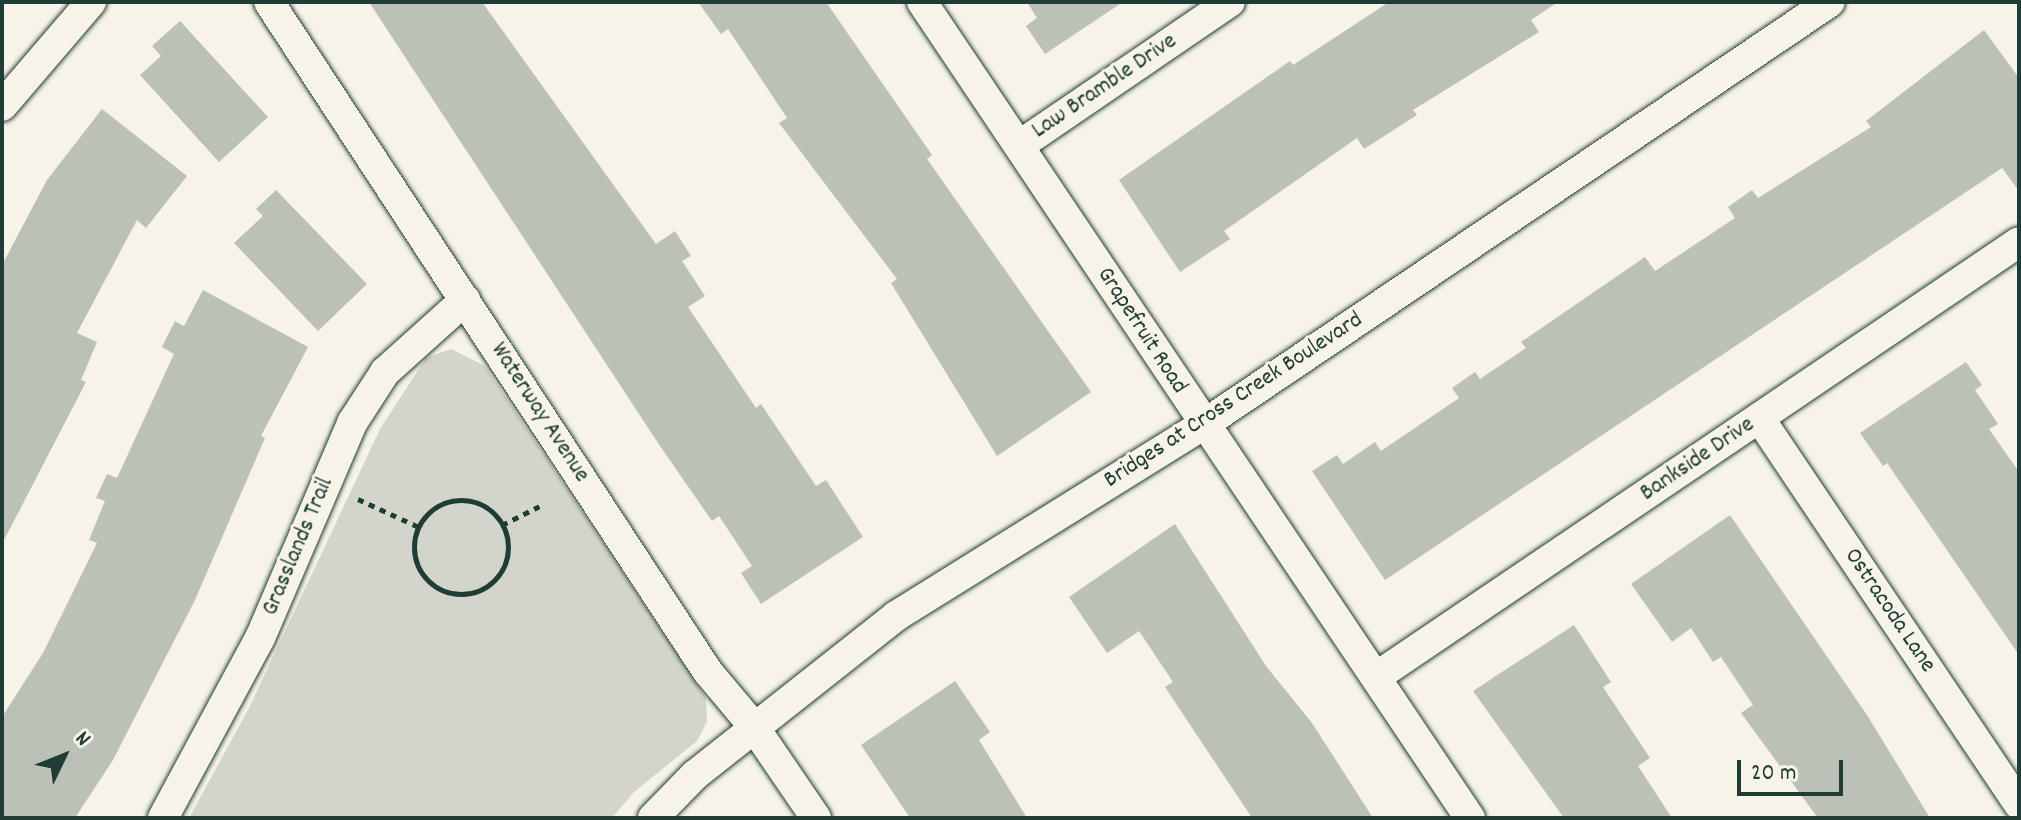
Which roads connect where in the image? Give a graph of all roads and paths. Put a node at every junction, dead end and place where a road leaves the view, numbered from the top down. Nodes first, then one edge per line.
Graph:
1 (91, 2) edge
2 (269, 2) edge
3 (922, 2) edge
4 (1230, 2) edge
5 (1830, 2) edge
6 (2, 106) edge
7 (1020, 145) junction
8 (2019, 242) edge
9 (465, 300) junction
10 (1760, 419) junction
11 (1203, 425) junction
12 (358, 499) dead end
13 (544, 504) dead end
14 (502, 525) junction
15 (419, 527) junction
16 (1376, 677) junction
17 (754, 727) junction
18 (2019, 804) edge
19 (163, 818) edge
20 (653, 818) edge
21 (816, 818) edge
22 (1470, 818) edge

1 - 6 street
2 - 9 street, Waterway Avenue
3 - 7 street, Grapefruit Road
4 - 7 street, Law Bramble Drive
5 - 11 street, Bridges at Cross Creek Boulevard
7 - 11 street, Grapefruit Road
8 - 10 street, Bankside Drive
9 - 17 street, Waterway Avenue
9 - 19 street, Grasslands Trail
10 - 16 street, Bankside Drive
10 - 18 street, Ostracoda Lane
11 - 16 street, Grapefruit Road
11 - 17 street, Bridges at Cross Creek Boulevard
12 - 15 path
13 - 14 path
14 - 15 path
14 - 15 path
16 - 22 street, Grapefruit Road
17 - 20 street, Bridges at Cross Creek Boulevard
17 - 21 street, Waterway Avenue

